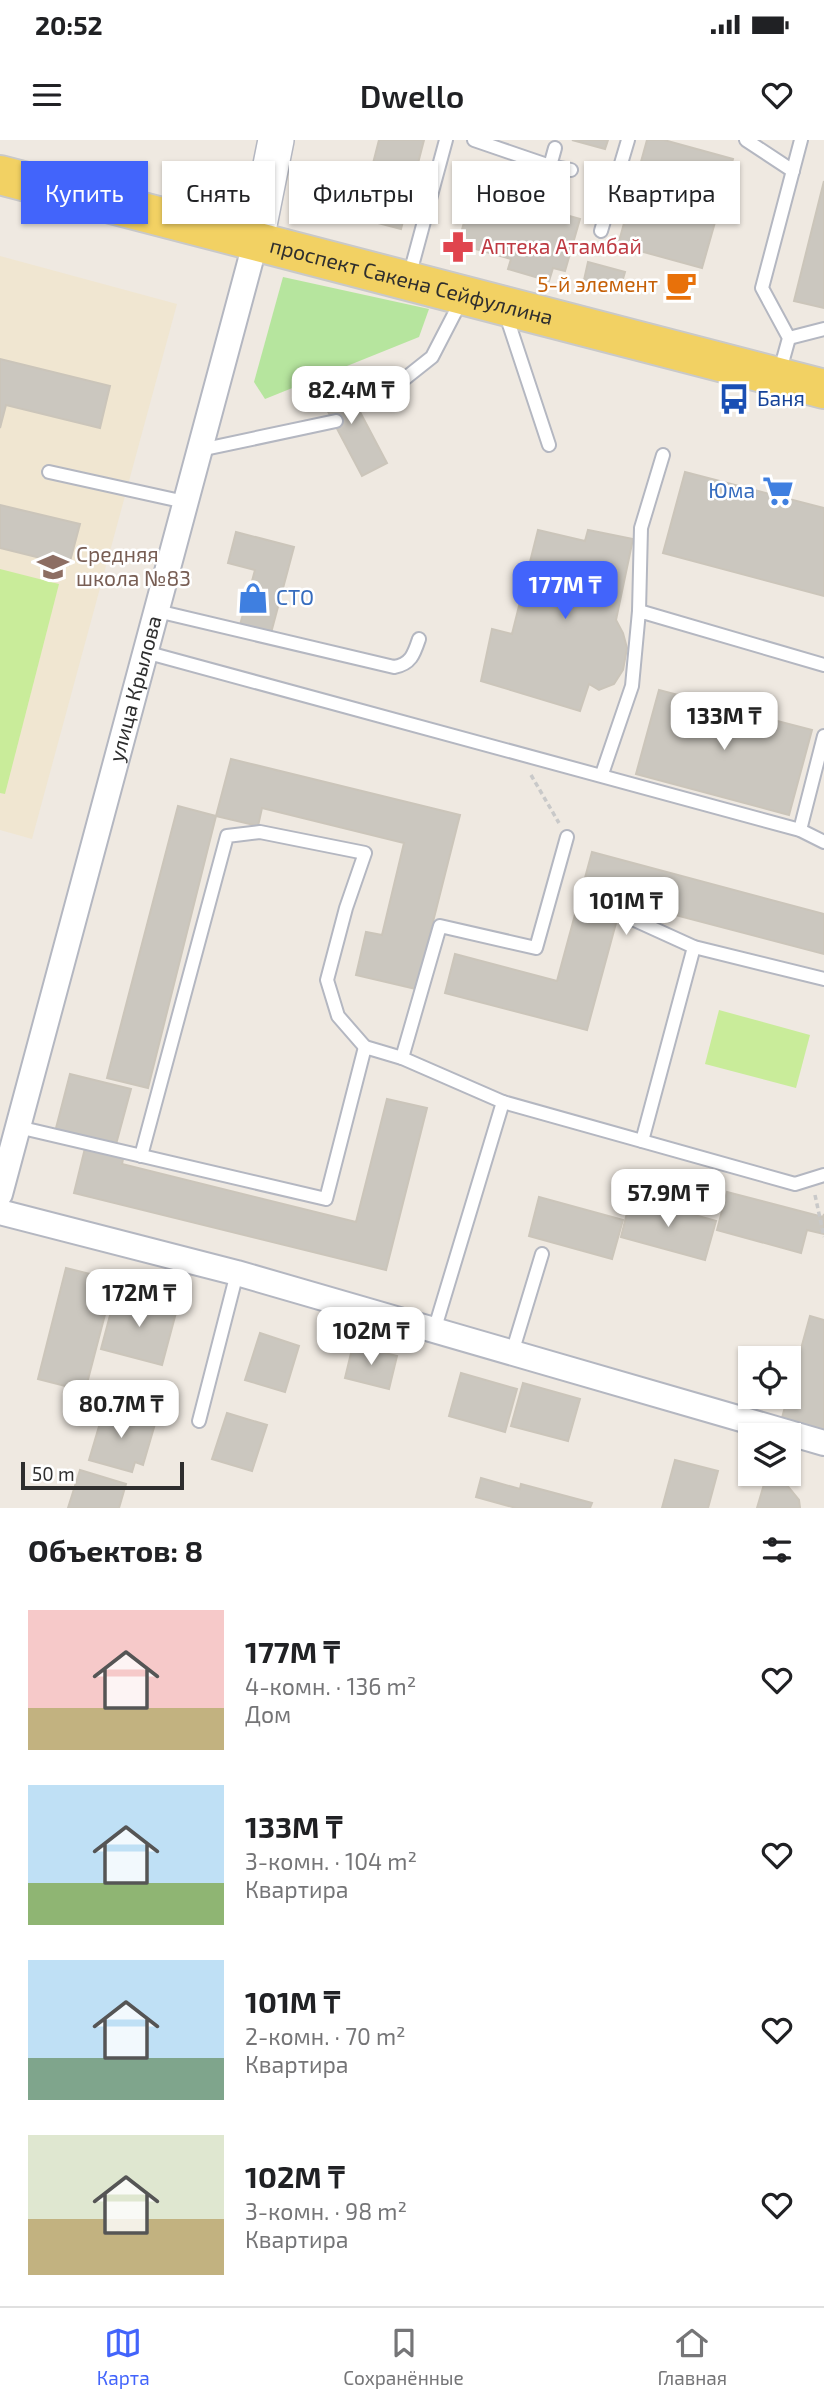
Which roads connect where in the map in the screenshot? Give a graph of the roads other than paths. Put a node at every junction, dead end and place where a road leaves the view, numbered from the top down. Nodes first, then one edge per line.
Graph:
1 (276, 140) edge
2 (446, 140) edge
3 (474, 140) edge
4 (628, 140) edge
5 (746, 140) edge
6 (801, 140) edge
7 (489, 142) edge
8 (555, 148) dead end
9 (537, 161) edge
10 (551, 161) edge
11 (793, 171) junction
12 (0, 175) edge
13 (601, 231) dead end
14 (256, 240) junction
15 (408, 281) junction
16 (463, 297) junction
17 (502, 305) junction
18 (824, 329) edge
19 (789, 338) junction
20 (778, 377) junction
21 (824, 390) edge
22 (374, 403) dead end
23 (336, 421) dead end
24 (549, 444) dead end
25 (199, 450) junction
26 (663, 455) dead end
27 (49, 472) dead end
28 (185, 502) junction
29 (157, 611) junction
30 (639, 611) junction
31 (419, 639) dead end
32 (145, 652) junction
33 (824, 665) edge
34 (824, 736) edge
35 (602, 774) junction
36 (800, 830) junction
37 (567, 837) road end
38 (824, 842) edge
39 (628, 916) dead end
40 (694, 947) junction
41 (824, 979) edge
42 (365, 1047) junction
43 (402, 1058) junction
44 (503, 1102) junction
45 (18, 1127) junction
46 (642, 1141) junction
47 (141, 1156) junction
48 (818, 1177) edge
49 (2, 1180) edge
50 (0, 1212) edge
51 (542, 1254) dead end
52 (237, 1273) junction
53 (434, 1331) junction
54 (512, 1353) junction
55 (199, 1421) dead end
56 (824, 1443) edge

1 - 14 street, улица Крылова
2 - 15 lane
3 - 7 lane
4 - 13 lane
5 - 11 lane
6 - 11 lane
7 - 9 lane
8 - 10 lane
11 - 19 lane
12 - 14 main road, проспект Сакена Сейфуллина
14 - 15 main road, проспект Сакена Сейфуллина
14 - 25 street, улица Крылова
15 - 16 main road, проспект Сакена Сейфуллина
16 - 17 main road, проспект Сакена Сейфуллина
16 - 22 lane
17 - 20 main road, проспект Сакена Сейфуллина
17 - 24 lane
18 - 19 lane
19 - 20 lane
20 - 21 main road, проспект Сакена Сейфуллина
23 - 25 lane
25 - 28 street, улица Крылова
26 - 30 lane
27 - 28 lane
28 - 29 street, улица Крылова
29 - 31 lane
29 - 32 street, улица Крылова
30 - 33 lane
30 - 35 lane
32 - 35 lane
32 - 45 street, улица Крылова
34 - 36 lane
35 - 36 lane
36 - 38 lane
37 - 43 lane
39 - 40 lane
40 - 41 lane
40 - 46 lane
42 - 43 lane
42 - 47 lane
42 - 47 lane
43 - 44 lane
44 - 46 lane
44 - 53 lane
45 - 47 lane
45 - 49 street, улица Крылова
46 - 48 lane
50 - 52 street
51 - 54 lane
52 - 53 street
52 - 55 lane
53 - 54 street
54 - 56 street

